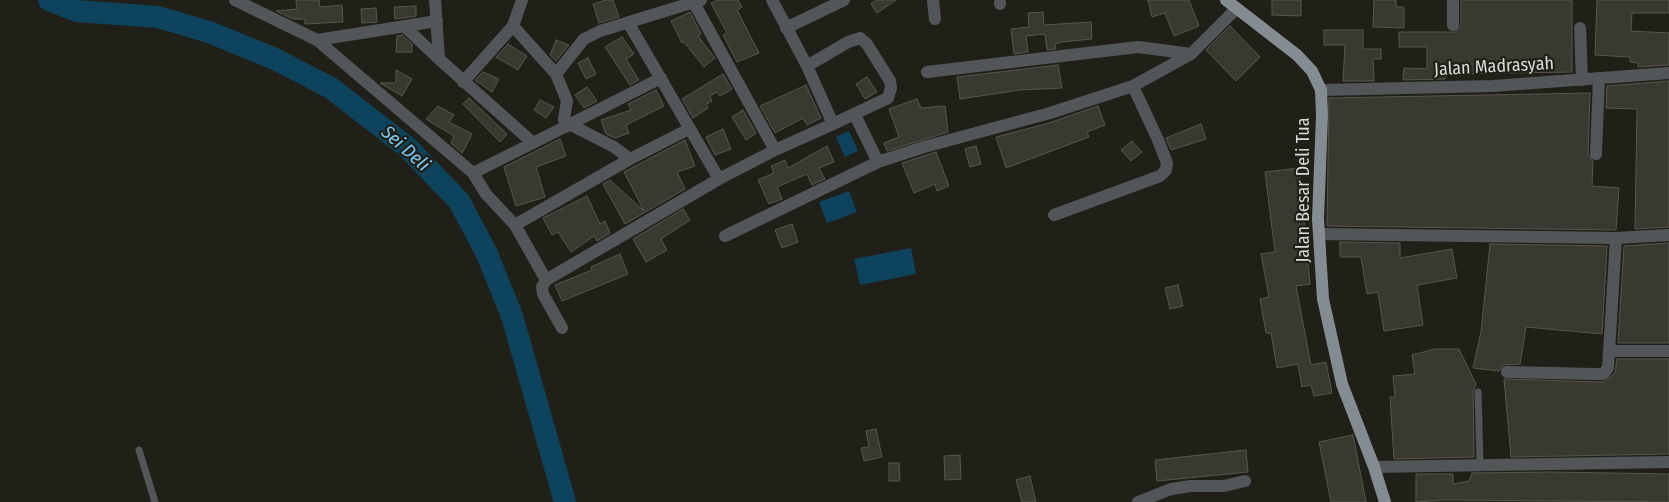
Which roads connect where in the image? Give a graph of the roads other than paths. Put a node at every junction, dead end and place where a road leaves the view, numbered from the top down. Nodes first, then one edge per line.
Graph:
1 (236, 0) edge
2 (435, 0) edge
3 (522, 0) edge
4 (772, 0) edge
5 (844, 0) edge
6 (933, 0) edge
7 (1226, 0) edge
8 (1454, 0) edge
9 (698, 1) edge
10 (1236, 9) junction
11 (935, 19) dead end
12 (437, 21) junction
13 (629, 24) junction
14 (404, 26) junction
15 (512, 26) junction
16 (1453, 26) dead end
17 (786, 28) junction
18 (1580, 28) dead end
19 (317, 40) junction
20 (1191, 54) junction
21 (439, 59) junction
22 (807, 66) junction
23 (927, 72) dead end
24 (1669, 73) edge
25 (556, 74) junction
26 (661, 78) junction
27 (1599, 78) junction
28 (1582, 80) junction
29 (463, 82) junction
30 (1133, 86) junction
31 (1321, 90) junction
32 (855, 115) junction
33 (833, 124) junction
34 (569, 126) junction
35 (689, 129) junction
36 (533, 142) junction
37 (776, 150) junction
38 (1596, 154) dead end
39 (630, 159) junction
40 (878, 162) junction
41 (473, 174) junction
42 (719, 179) junction
43 (1054, 215) dead end
44 (515, 225) junction
45 (1320, 234) junction
46 (1669, 235) edge
47 (725, 236) dead end
48 (1616, 238) junction
49 (546, 280) junction
50 (562, 328) dead end
51 (1611, 351) junction
52 (1669, 351) edge
53 (1508, 372) dead end
54 (1478, 392) dead end
55 (139, 450) dead end
56 (1669, 462) edge
57 (1480, 464) junction
58 (1374, 467) junction
59 (1245, 481) dead end
60 (155, 502) edge
61 (1138, 502) edge
62 (1385, 502) edge

1 - 19 street
2 - 12 street
3 - 15 street
4 - 17 street
5 - 17 street
6 - 11 street
7 - 10 main road, Jalan Besar Deli Tua
8 - 16 street
9 - 13 street
9 - 37 street
10 - 20 street
10 - 31 main road, Jalan Besar Deli Tua
12 - 14 street
12 - 21 street
13 - 25 street
13 - 26 street
14 - 19 street
14 - 21 street
15 - 25 street
15 - 29 street
17 - 22 street
18 - 28 street
19 - 41 street
20 - 23 street
20 - 30 street
21 - 29 street
22 - 32 street
22 - 33 street
24 - 27 street, Jalan Madrasyah
25 - 34 street
26 - 34 street
26 - 35 street
27 - 28 street, Jalan Madrasyah
27 - 38 street
28 - 31 street, Jalan Madrasyah
29 - 36 street
30 - 40 street
30 - 43 street
31 - 45 main road, Jalan Besar Deli Tua
32 - 33 street
32 - 40 street
33 - 37 street
34 - 36 street
34 - 39 street
35 - 39 street
35 - 42 street
36 - 41 street
37 - 42 street
39 - 44 street
40 - 47 street
41 - 44 street
42 - 49 street
44 - 49 street
45 - 48 street
45 - 58 main road, Jalan Besar Deli Tua
46 - 48 street
48 - 51 street
49 - 50 street
51 - 52 street
51 - 53 street
54 - 57 lane
55 - 60 lane
56 - 57 street
57 - 58 street
58 - 62 main road, Jalan Besar Deli Tua
59 - 61 street

